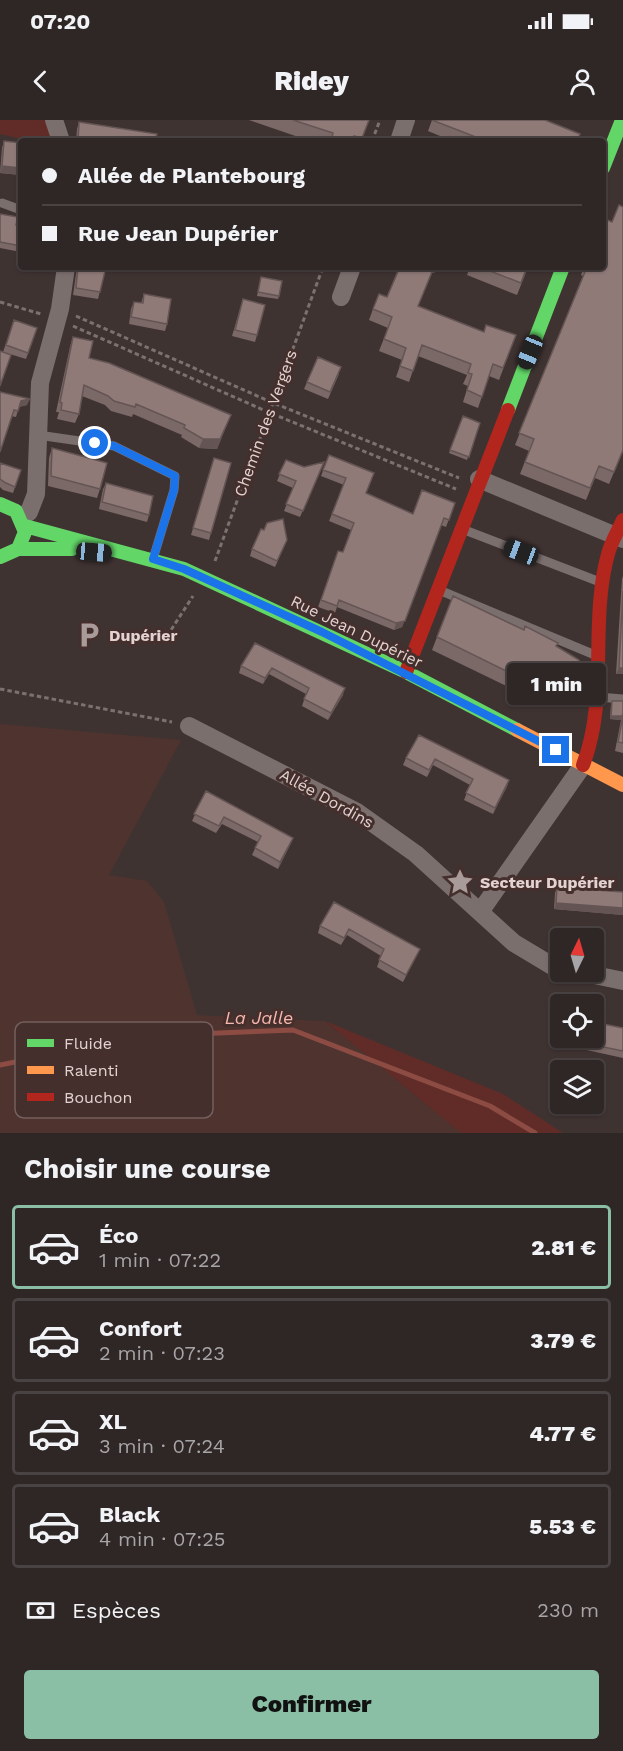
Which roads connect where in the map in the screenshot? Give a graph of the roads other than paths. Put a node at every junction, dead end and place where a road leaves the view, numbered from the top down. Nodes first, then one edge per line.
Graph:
1 (54, 120) edge
2 (406, 120) edge
3 (622, 121) edge
4 (60, 138) edge
5 (400, 138) edge
6 (606, 161) edge
7 (2, 203) dead end
8 (18, 209) edge
9 (66, 270) edge
10 (351, 270) edge
11 (562, 270) edge
12 (341, 297) dead end
13 (39, 435) junction
14 (476, 487) junction
15 (0, 504) edge
16 (23, 522) junction
17 (460, 528) junction
18 (621, 531) edge
19 (18, 549) junction
20 (135, 555) junction
21 (0, 557) edge
22 (153, 559) junction
23 (0, 565) edge
24 (602, 583) junction
25 (436, 590) junction
26 (598, 656) junction
27 (406, 672) junction
28 (596, 697) junction
29 (623, 699) edge
30 (189, 726) road end
31 (583, 765) junction
32 (623, 785) edge
33 (480, 912) junction
34 (550, 965) edge
35 (604, 977) edge
36 (623, 981) edge

1 - 4 street
2 - 5 street
3 - 6 street
7 - 8 lane
9 - 13 street
10 - 12 street
11 - 14 street
13 - 16 street
13 - 22 lane
14 - 17 street
14 - 18 street
15 - 16 street, Rue Jean Dupérier
16 - 19 street
16 - 20 street, Rue Jean Dupérier
17 - 24 lane
17 - 25 street
18 - 24 street
19 - 20 street, Rue Jean Dupérier
19 - 21 street
20 - 22 street, Rue Jean Dupérier
21 - 23 lane
22 - 27 street, Rue Jean Dupérier
24 - 26 street
25 - 26 lane
25 - 27 street
26 - 28 street
27 - 31 street, Rue Jean Dupérier
28 - 29 lane
28 - 31 street
30 - 33 street, Allée Dordins
31 - 32 street, Rue Jean Dupérier
31 - 33 street
33 - 34 street, Allée Dordins
35 - 36 street

